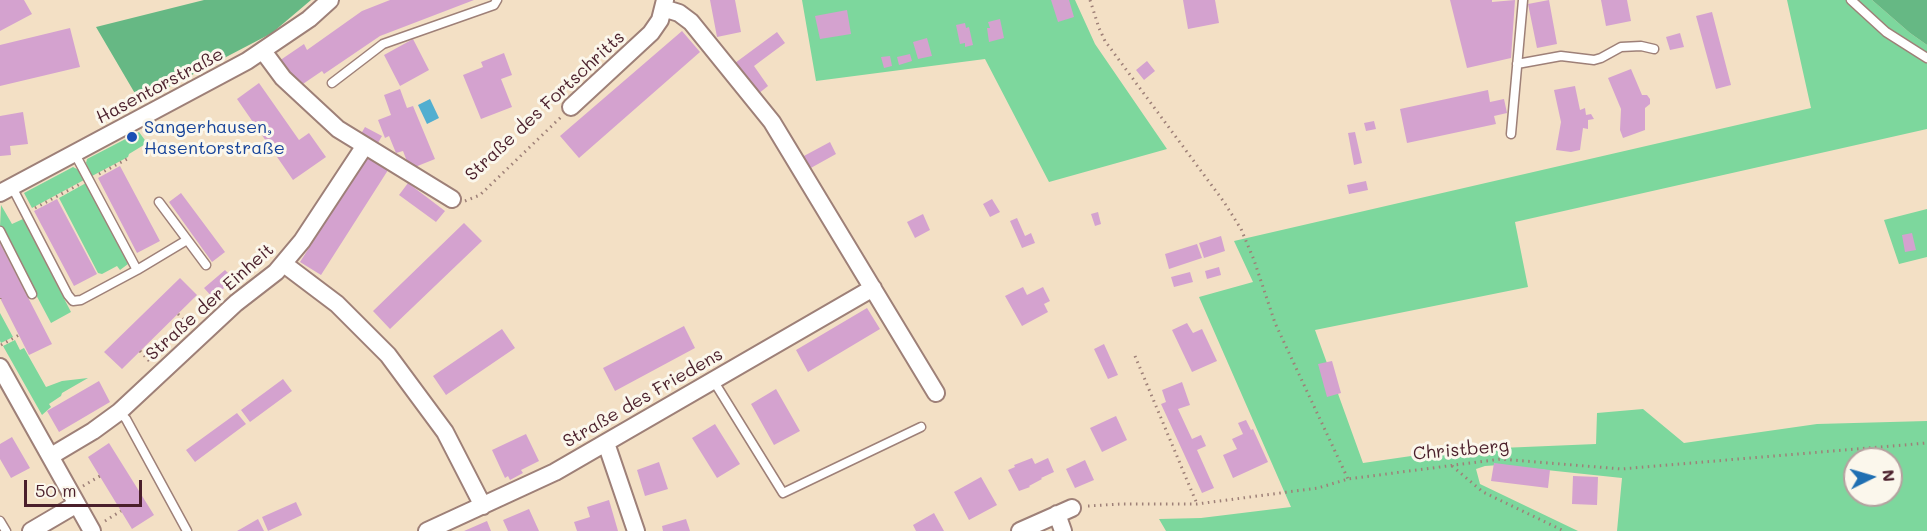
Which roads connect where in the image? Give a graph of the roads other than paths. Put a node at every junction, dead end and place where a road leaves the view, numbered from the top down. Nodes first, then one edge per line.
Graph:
1 (330, 0) edge
2 (497, 0) edge
3 (1523, 0) edge
4 (1851, 0) edge
5 (664, 4) edge
6 (1654, 49) dead end
7 (263, 51) junction
8 (1927, 58) edge
9 (1517, 64) junction
10 (332, 83) dead end
11 (571, 107) road end
12 (1510, 134) dead end
13 (364, 147) junction
14 (75, 154) junction
15 (6, 190) edge
16 (452, 199) road end
17 (159, 202) dead end
18 (0, 231) edge
19 (188, 240) junction
20 (284, 264) junction
21 (206, 265) dead end
22 (136, 270) junction
23 (873, 288) junction
24 (32, 294) dead end
25 (0, 367) edge
26 (713, 380) junction
27 (936, 393) dead end
28 (119, 412) junction
29 (921, 427) dead end
30 (606, 443) junction
31 (51, 456) junction
32 (77, 504) junction
33 (483, 506) junction
34 (0, 521) edge
35 (97, 527) edge
36 (6, 531) edge
37 (31, 531) edge
38 (187, 531) edge
39 (427, 531) edge
40 (636, 531) edge
41 (1020, 531) edge
42 (1064, 531) edge

1 - 7 street, Hasentorstraße
2 - 10 lane
3 - 9 lane
4 - 8 lane
5 - 11 street, Straße des Fortschritts
5 - 23 street
6 - 9 lane
7 - 13 street, Straße des Fortschritts
7 - 14 street, Hasentorstraße
9 - 12 lane
13 - 16 street, Straße des Fortschritts
13 - 20 street, Straße der Einheit
14 - 15 street, Hasentorstraße
14 - 22 lane
15 - 22 lane
17 - 19 lane
18 - 24 lane
19 - 21 lane
19 - 22 lane
20 - 28 street, Straße der Einheit
20 - 33 street
23 - 26 street, Straße des Friedens
23 - 27 street
25 - 31 street
26 - 29 lane
26 - 30 street, Straße des Friedens
28 - 31 street, Straße der Einheit
28 - 38 lane
30 - 33 street, Straße des Friedens
30 - 40 street
31 - 32 street
32 - 35 street
32 - 37 street
33 - 39 street, Straße des Friedens
34 - 36 lane
41 - 42 street

